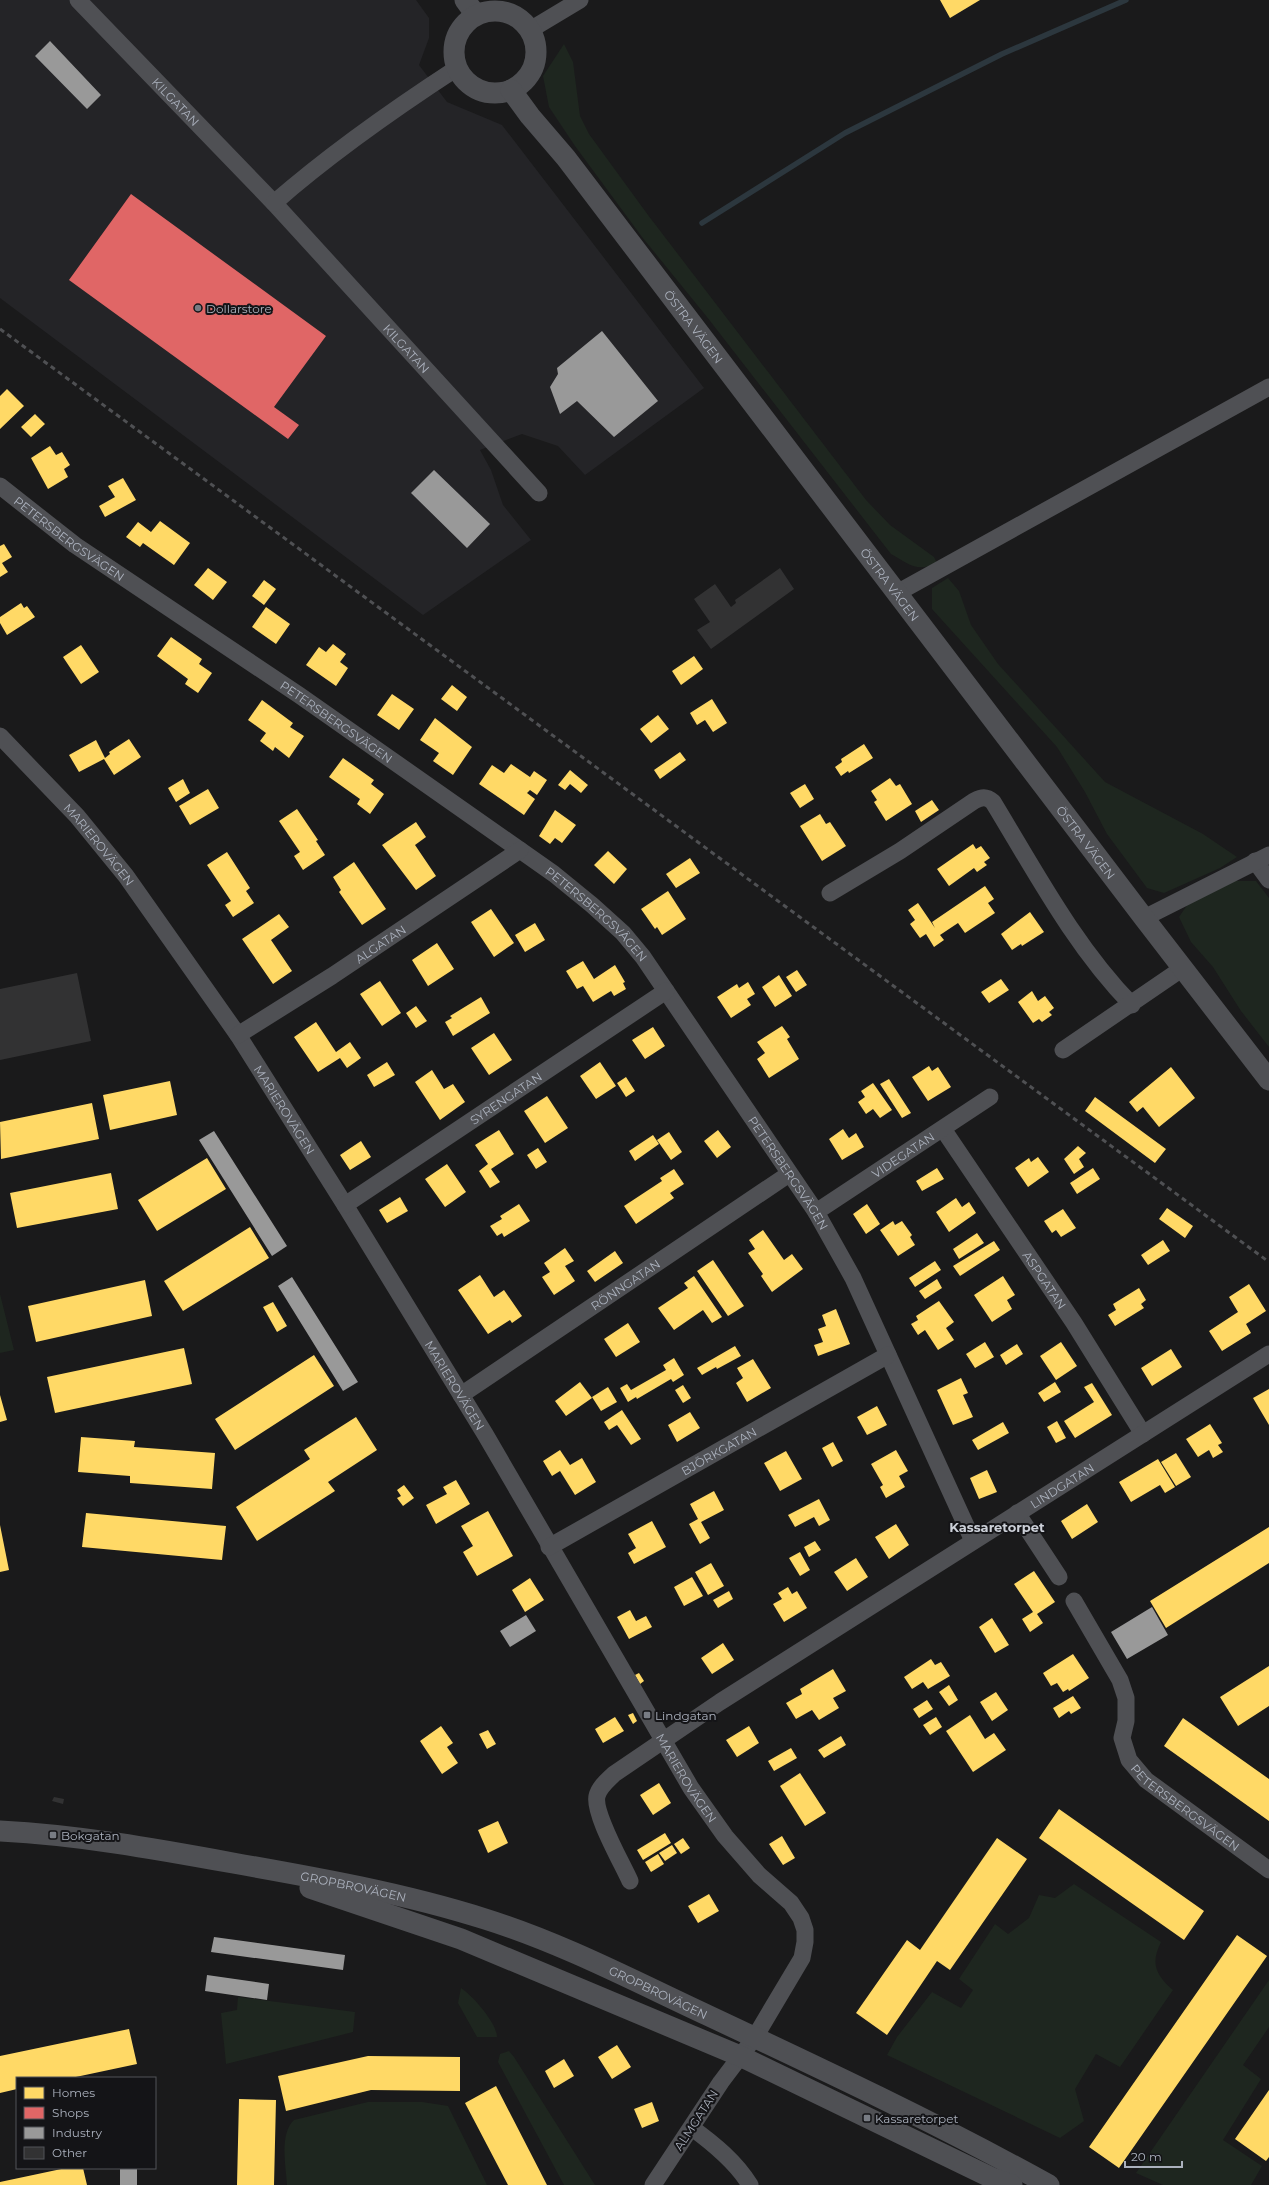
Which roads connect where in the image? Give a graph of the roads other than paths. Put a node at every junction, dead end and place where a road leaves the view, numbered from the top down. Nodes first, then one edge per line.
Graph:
1 (78, 0) edge
2 (580, 0) edge
3 (470, 8) edge
4 (530, 30) junction
5 (457, 68) junction
6 (511, 90) junction
7 (274, 203) junction
8 (1269, 386) edge
9 (0, 486) edge
10 (539, 493) dead end
11 (897, 593) junction
12 (0, 736) edge
13 (520, 850) junction
14 (1262, 858) edge
15 (1269, 880) edge
16 (830, 894) dead end
17 (1144, 918) junction
18 (1183, 968) junction
19 (666, 991) junction
20 (1132, 1005) junction
21 (238, 1035) junction
22 (1063, 1050) dead end
23 (1269, 1080) edge
24 (990, 1097) dead end
25 (943, 1129) junction
26 (789, 1174) junction
27 (345, 1205) junction
28 (816, 1212) junction
29 (1269, 1354) edge
30 (888, 1355) junction
31 (461, 1395) junction
32 (1143, 1434) junction
33 (1017, 1513) junction
34 (973, 1541) junction
35 (549, 1547) junction
36 (1059, 1577) dead end
37 (1074, 1601) dead end
38 (662, 1741) junction
39 (0, 1831) edge
40 (243, 1865) junction
41 (1269, 1870) edge
42 (630, 1881) dead end
43 (755, 2037) junction
44 (740, 2056) junction
45 (692, 2128) junction
46 (653, 2185) edge
47 (750, 2185) edge
48 (1012, 2185) edge
49 (1048, 2185) edge

1 - 7 street, KILGATAN
2 - 4 street
3 - 4 street
3 - 5 street
4 - 6 street
5 - 6 street
5 - 7 street
6 - 11 street, ÖSTRA VÄGEN
7 - 10 street, KILGATAN
8 - 11 street
9 - 13 street, PETERSBERGSVÄGEN
11 - 17 street, ÖSTRA VÄGEN
12 - 21 street, MARIEROVÄGEN
13 - 19 street, PETERSBERGSVÄGEN
13 - 21 street, ALGATAN
14 - 15 street
14 - 17 street
16 - 20 street
17 - 18 street, ÖSTRA VÄGEN
18 - 20 street
18 - 23 street, ÖSTRA VÄGEN
19 - 26 street, PETERSBERGSVÄGEN
19 - 27 street, SYRENGATAN
20 - 22 street
21 - 27 street, MARIEROVÄGEN
24 - 25 street, VIDEGATAN
25 - 28 street, VIDEGATAN
25 - 32 street, ASPGATAN
26 - 28 street, PETERSBERGSVÄGEN
26 - 31 street, RÖNNGATAN
27 - 31 street, MARIEROVÄGEN
28 - 30 street, PETERSBERGSVÄGEN
29 - 32 street, LINDGATAN
30 - 34 street, PETERSBERGSVÄGEN
30 - 35 street, BJÖRKGATAN
31 - 35 street, MARIEROVÄGEN
32 - 33 street, LINDGATAN
33 - 34 street, LINDGATAN
33 - 36 street
34 - 38 street, LINDGATAN
35 - 38 street, MARIEROVÄGEN
37 - 41 street, PETERSBERGSVÄGEN
38 - 42 street, LINDGATAN
38 - 43 street, MARIEROVÄGEN
39 - 40 street, GROPBROVÄGEN
40 - 43 street, GROPBROVÄGEN
40 - 44 street, GROPBROVÄGEN
43 - 44 street, MARIEROVÄGEN
43 - 49 street, GROPBROVÄGEN
44 - 45 street, ALMGATAN
44 - 48 street, GROPBROVÄGEN
45 - 46 street, ALMGATAN
45 - 47 street

